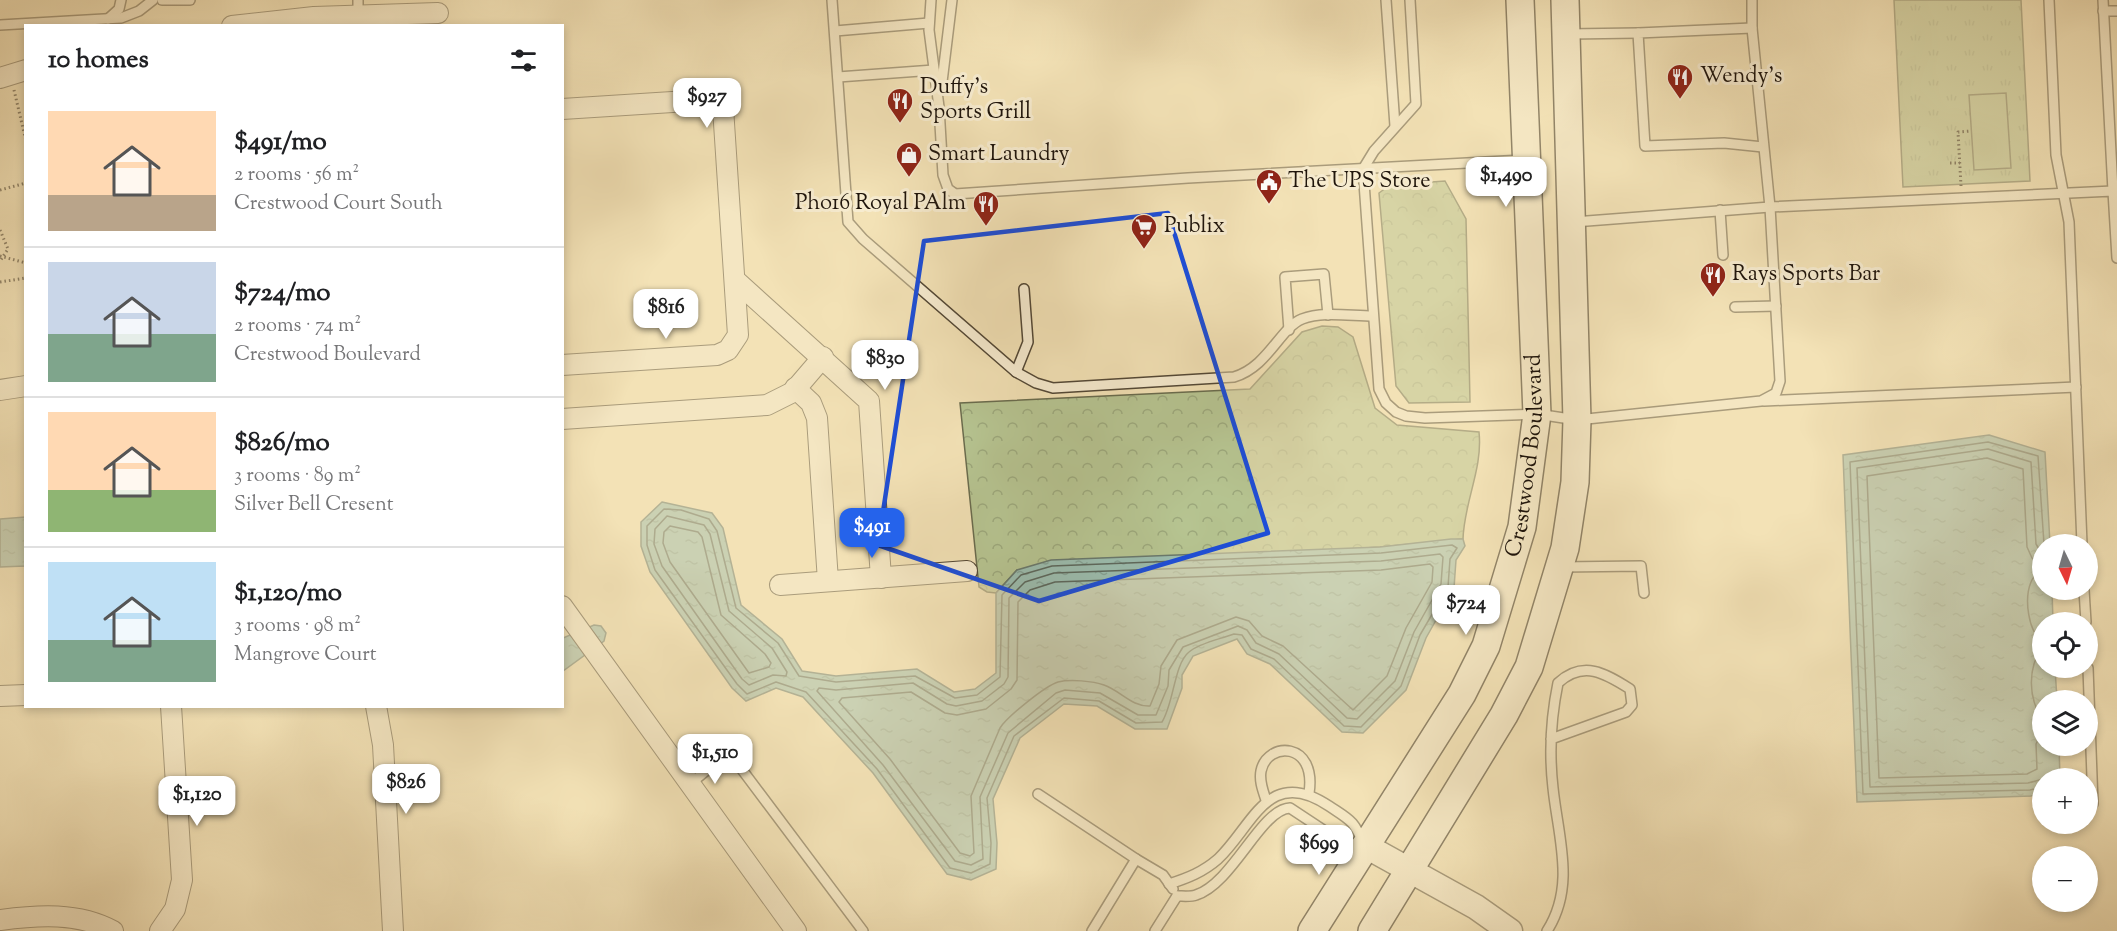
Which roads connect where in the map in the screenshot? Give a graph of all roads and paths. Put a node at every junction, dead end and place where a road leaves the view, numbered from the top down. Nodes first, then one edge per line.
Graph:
1 (121, 0) edge
2 (153, 0) edge
3 (162, 0) edge
4 (190, 0) edge
5 (832, 0) edge
6 (931, 0) edge
7 (952, 0) edge
8 (1386, 0) edge
9 (1410, 0) edge
10 (1520, 0) edge
11 (1565, 0) edge
12 (1752, 0) edge
13 (2049, 0) edge
14 (2103, 0) edge
15 (2103, 11) junction
16 (2117, 11) edge
17 (438, 13) edge
18 (359, 14) edge
19 (108, 19) junction
20 (929, 23) junction
21 (250, 24) edge
22 (0, 25) edge
23 (1752, 28) junction
24 (835, 31) junction
25 (1638, 33) junction
26 (1566, 34) junction
27 (934, 70) junction
28 (24, 71) edge
29 (838, 77) junction
30 (7, 84) edge
31 (939, 107) junction
32 (564, 109) edge
33 (1395, 126) junction
34 (1971, 131) dead end
35 (24, 135) edge
36 (1763, 147) junction
37 (2114, 155) edge
38 (1526, 160) junction
39 (1950, 163) dead end
40 (1960, 163) junction
41 (1363, 169) junction
42 (24, 184) edge
43 (0, 190) edge
44 (2115, 191) edge
45 (2063, 192) junction
46 (1962, 197) junction
47 (1770, 207) junction
48 (1720, 210) junction
49 (1572, 222) junction
50 (2116, 229) edge
51 (0, 230) edge
52 (1723, 255) dead end
53 (2, 257) edge
54 (2117, 258) edge
55 (0, 261) edge
56 (24, 262) edge
57 (24, 278) edge
58 (735, 280) junction
59 (0, 282) edge
60 (1024, 290) dead end
61 (1776, 306) junction
62 (1735, 307) dead end
63 (1328, 315) junction
64 (1373, 315) junction
65 (1289, 330) junction
66 (823, 357) junction
67 (564, 365) edge
68 (1016, 372) junction
69 (24, 386) edge
70 (2076, 387) junction
71 (795, 388) junction
72 (0, 390) edge
73 (1761, 401) junction
74 (1537, 414) junction
75 (564, 419) edge
76 (1577, 420) junction
77 (2082, 534) edge
78 (1560, 567) junction
79 (967, 572) dead end
80 (881, 578) junction
81 (828, 582) junction
82 (780, 585) dead end
83 (1644, 593) dead end
84 (567, 612) edge
85 (2088, 678) edge
86 (24, 695) edge
87 (0, 696) edge
88 (171, 708) edge
89 (376, 708) edge
90 (1551, 740) junction
91 (2092, 768) edge
92 (691, 783) junction
93 (1309, 794) junction
94 (1038, 795) dead end
95 (1266, 800) junction
96 (1364, 845) junction
97 (1136, 859) junction
98 (1215, 861) junction
99 (1410, 870) junction
100 (1225, 874) junction
101 (1169, 884) junction
102 (1177, 896) junction
103 (0, 920) edge
104 (113, 931) edge
105 (160, 931) edge
106 (393, 931) edge
107 (796, 931) edge
108 (862, 931) edge
109 (1092, 931) edge
110 (1155, 931) edge
111 (1312, 931) edge
112 (1372, 931) edge
113 (1510, 931) edge
114 (1547, 931) edge

1 - 19 lane
2 - 19 lane
3 - 4 lane
5 - 24 lane
6 - 20 lane
7 - 31 lane
8 - 33 lane
9 - 33 lane
10 - 38 main road, Crestwood Boulevard
11 - 26 main road, Crestwood Boulevard
12 - 23 lane
13 - 45 lane
14 - 15 lane
15 - 16 lane
15 - 37 lane
17 - 18 street
18 - 21 street
19 - 22 lane
20 - 24 lane
20 - 27 lane
23 - 25 lane
23 - 36 lane
24 - 29 lane
25 - 26 lane
25 - 36 lane
26 - 49 main road, Crestwood Boulevard
27 - 29 lane
27 - 31 lane
28 - 30 street
29 - 68 lane
30 - 35 path
31 - 41 lane
32 - 58 street
33 - 41 lane
34 - 40 path
36 - 47 lane
37 - 44 lane
38 - 41 lane
38 - 74 main road, Crestwood Boulevard
39 - 40 path
40 - 46 path
41 - 64 lane
42 - 43 path
44 - 45 lane
44 - 50 lane
45 - 46 lane
45 - 70 lane
46 - 47 lane
47 - 48 lane
47 - 61 lane
48 - 49 lane
48 - 52 lane
49 - 76 main road, Crestwood Boulevard
50 - 54 lane
51 - 53 path
53 - 55 path
53 - 56 path
57 - 59 path
58 - 66 street
58 - 67 street
60 - 68 lane
61 - 62 lane
61 - 73 lane
63 - 64 lane
63 - 65 lane
63 - 65 lane
64 - 74 lane
65 - 68 lane
66 - 71 street
66 - 80 street
69 - 72 street
70 - 73 lane
70 - 77 lane
71 - 75 street
71 - 81 street
73 - 76 lane
74 - 76 lane
74 - 96 main road, Crestwood Boulevard
76 - 78 main road, Crestwood Boulevard
78 - 83 lane
78 - 99 main road, Crestwood Boulevard
79 - 80 street
80 - 81 street
81 - 82 street
84 - 92 street
85 - 91 lane
86 - 87 street
88 - 105 street
89 - 106 street
90 - 90 lane
90 - 114 lane
92 - 107 street
92 - 108 lane
93 - 95 lane
93 - 95 lane
93 - 96 lane
94 - 97 lane
95 - 98 lane
96 - 99 street
96 - 100 lane
96 - 111 main road, Crestwood Boulevard
97 - 101 lane
97 - 109 lane
98 - 100 lane
98 - 101 lane
99 - 112 main road, Crestwood Boulevard
99 - 113 street
100 - 102 lane
101 - 102 lane
102 - 110 lane
103 - 104 street

